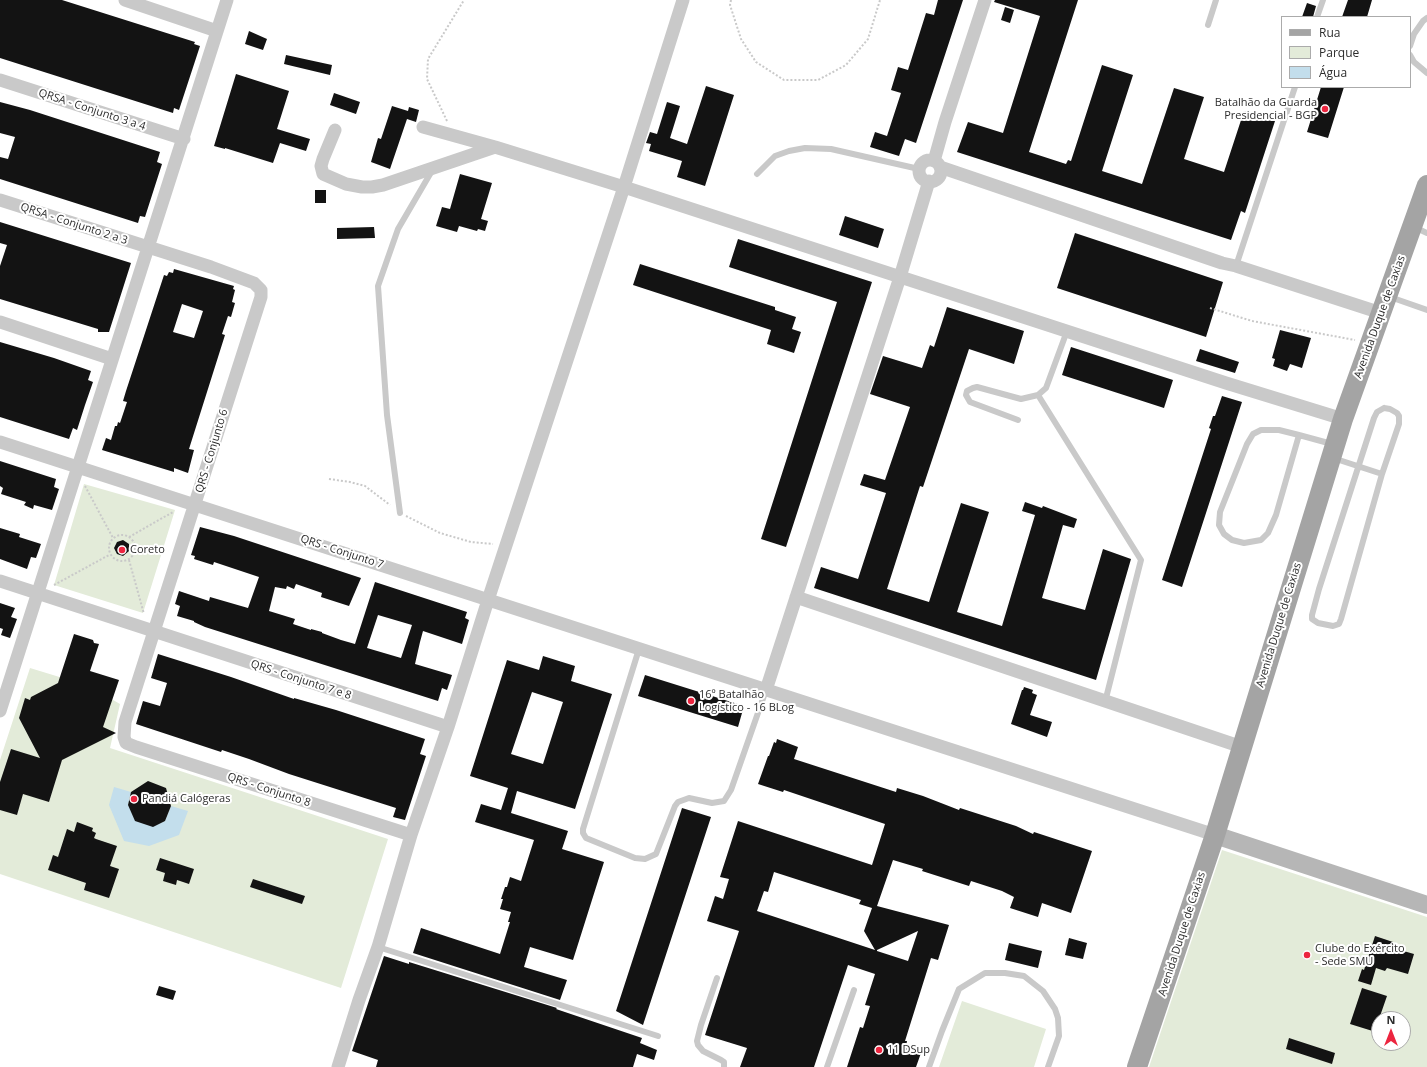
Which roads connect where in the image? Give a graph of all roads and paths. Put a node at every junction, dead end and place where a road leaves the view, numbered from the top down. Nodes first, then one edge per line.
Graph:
1 (125, 0) edge
2 (227, 0) edge
3 (464, 0) edge
4 (683, 0) edge
5 (731, 0) edge
6 (880, 0) edge
7 (984, 0) edge
8 (1216, 0) edge
9 (1323, 0) edge
10 (1317, 16) edge
11 (1427, 18) edge
12 (1208, 25) dead end
13 (217, 31) junction
14 (1411, 43) edge
15 (1411, 57) edge
16 (1427, 73) edge
17 (0, 80) edge
18 (1295, 88) edge
19 (423, 127) dead end
20 (335, 130) dead end
21 (455, 136) junction
22 (184, 139) junction
23 (495, 147) junction
24 (937, 164) junction
25 (434, 168) junction
26 (919, 168) junction
27 (757, 174) dead end
28 (929, 181) junction
29 (624, 187) junction
30 (1426, 189) edge
31 (0, 200) edge
32 (1420, 229) edge
33 (148, 248) junction
34 (1236, 266) junction
35 (900, 277) junction
36 (254, 283) joint
37 (1384, 304) junction
38 (1210, 308) dead end
39 (1427, 310) edge
40 (0, 322) edge
41 (1067, 331) junction
42 (1362, 341) dead end
43 (112, 359) junction
44 (1038, 395) junction
45 (1344, 419) junction
46 (1018, 420) dead end
47 (1299, 435) junction
48 (0, 442) edge
49 (1333, 451) junction
50 (1360, 466) junction
51 (79, 468) junction
52 (1382, 474) junction
53 (329, 479) dead end
54 (195, 504) junction
55 (400, 513) junction
56 (129, 537) junction
57 (113, 538) junction
58 (506, 546) junction
59 (110, 555) junction
60 (129, 560) junction
61 (0, 581) edge
62 (39, 594) junction
63 (796, 597) junction
64 (488, 600) junction
65 (154, 632) junction
66 (640, 649) junction
67 (766, 690) junction
68 (1104, 702) junction
69 (1, 706) edge
70 (448, 727) junction
71 (1242, 748) junction
72 (411, 835) junction
73 (1215, 835) junction
74 (1427, 905) edge
75 (378, 947) junction
76 (717, 978) dead end
77 (854, 990) dead end
78 (658, 1036) dead end
79 (338, 1067) edge
80 (724, 1067) edge
81 (827, 1067) edge
82 (929, 1067) edge
83 (1048, 1067) edge
84 (1137, 1067) edge

1 - 13 street
2 - 13 street
3 - 21 path
4 - 29 street
5 - 6 path
7 - 24 street
8 - 12 lane
9 - 10 lane
11 - 14 lane
13 - 22 street
15 - 16 lane
17 - 22 street, QRSA - Conjunto 3 a 4
18 - 34 lane
19 - 21 street
20 - 25 street
21 - 23 street
22 - 33 street
23 - 25 street
23 - 29 street
24 - 26 street
24 - 28 street
24 - 34 street
25 - 55 lane
26 - 27 lane
26 - 28 street
28 - 35 street
29 - 35 street
29 - 58 street
30 - 32 main road, Avenida Duque de Caxias
31 - 33 street, QRSA - Conjunto 2 a 3
32 - 37 main road, Avenida Duque de Caxias
33 - 36 street, QRSA - Conjunto 2 a 3
33 - 43 street
34 - 37 street
35 - 41 street
35 - 63 street
36 - 54 street, QRS - Conjunto 6
37 - 39 lane
37 - 45 main road, Avenida Duque de Caxias
38 - 42 path
40 - 43 street
41 - 44 lane
41 - 45 street
43 - 51 street
44 - 46 lane
44 - 68 lane
45 - 49 main road, Avenida Duque de Caxias
47 - 47 lane
47 - 49 lane
48 - 51 street, QRS - Conjunto 6
49 - 50 lane
49 - 71 main road, Avenida Duque de Caxias
50 - 52 lane
50 - 52 lane
50 - 52 lane
51 - 54 street, QRS - Conjunto 6
51 - 57 path
51 - 62 street
53 - 55 path
54 - 56 path
54 - 64 street, QRS - Conjunto 7
54 - 65 street
55 - 58 path
56 - 57 path
56 - 60 path
57 - 59 path
58 - 64 street
59 - 60 path
59 - 62 path
60 - 65 path
61 - 62 street, QRS - Conjunto 7 e 8
62 - 65 street, QRS - Conjunto 7 e 8
62 - 69 street
63 - 67 street
63 - 68 street
64 - 66 street, QRS - Conjunto 7
64 - 70 street
65 - 70 street, QRS - Conjunto 7 e 8
65 - 72 street, QRS - Conjunto 8
66 - 67 street, QRS - Conjunto 7
66 - 67 lane
67 - 73 street, QRS - Conjunto 7
68 - 71 street
70 - 72 street
71 - 73 main road, Avenida Duque de Caxias
72 - 75 street
73 - 74 street
73 - 84 main road, Avenida Duque de Caxias
75 - 78 lane
75 - 79 street
76 - 80 lane
77 - 81 lane
82 - 83 lane

